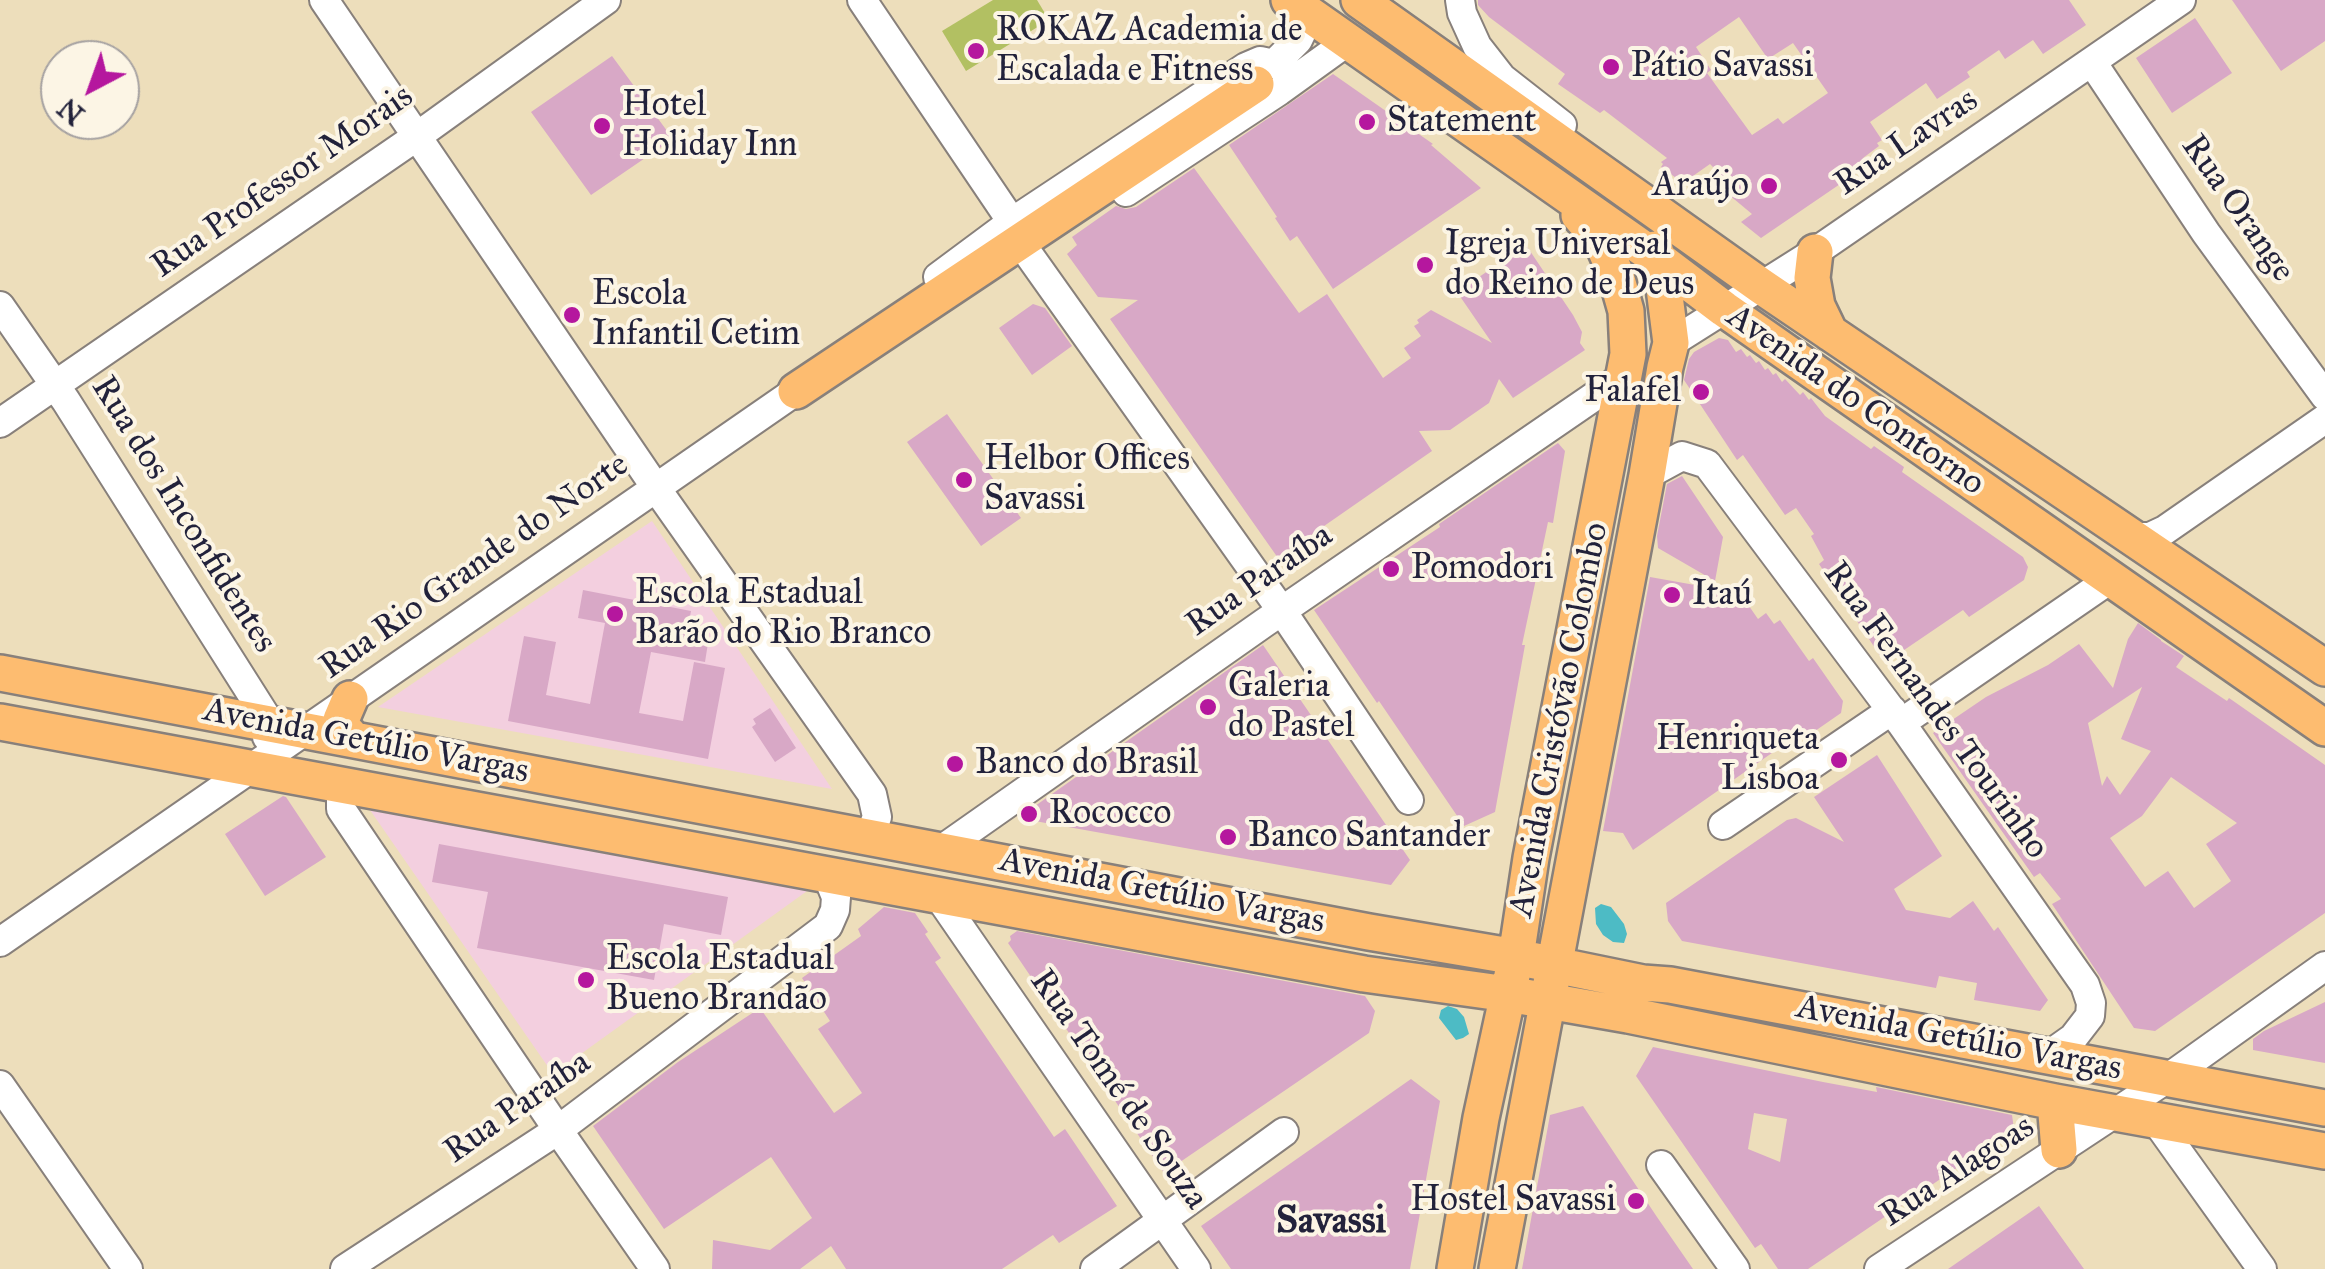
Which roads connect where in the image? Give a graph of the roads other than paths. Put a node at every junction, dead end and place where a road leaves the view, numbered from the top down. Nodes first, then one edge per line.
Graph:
1 (324, 0) edge
2 (606, 0) edge
3 (862, 0) edge
4 (1359, 0) edge
5 (1406, 0) edge
6 (1460, 0) edge
7 (2180, 0) edge
8 (1313, 5) edge
9 (1360, 51) junction
10 (1438, 54) junction
11 (2092, 62) junction
12 (1270, 80) junction
13 (416, 137) junction
14 (1622, 187) junction
15 (1555, 188) junction
16 (1012, 222) junction
17 (1815, 252) junction
18 (1029, 255) junction
19 (1658, 259) junction
20 (1761, 286) junction
21 (0, 306) edge
22 (1724, 309) junction
23 (1830, 334) junction
24 (1672, 343) junction
25 (1624, 376) junction
26 (56, 385) junction
27 (796, 391) junction
28 (2325, 396) edge
29 (2325, 419) edge
30 (0, 423) edge
31 (1647, 474) junction
32 (656, 488) junction
33 (2136, 538) junction
34 (2110, 580) junction
35 (1282, 611) junction
36 (2325, 668) edge
37 (0, 673) edge
38 (350, 698) junction
39 (1897, 716) junction
40 (0, 722) edge
41 (270, 723) junction
42 (2325, 728) edge
43 (306, 729) junction
44 (353, 739) junction
45 (250, 769) junction
46 (352, 788) junction
47 (1409, 800) dead end
48 (1723, 825) dead end
49 (869, 837) junction
50 (941, 850) junction
51 (827, 875) junction
52 (937, 894) junction
53 (1003, 906) junction
54 (0, 942) edge
55 (978, 954) junction
56 (1516, 958) junction
57 (1556, 965) junction
58 (2325, 966) edge
59 (1508, 994) junction
60 (1548, 1000) junction
61 (2049, 1055) junction
62 (2100, 1065) junction
63 (2168, 1078) junction
64 (0, 1085) edge
65 (2055, 1102) junction
66 (2325, 1108) edge
67 (2103, 1111) junction
68 (2156, 1120) junction
69 (558, 1130) junction
70 (1284, 1132) dead end
71 (2059, 1150) junction
72 (2325, 1151) edge
73 (1661, 1166) dead end
74 (1162, 1219) junction
75 (128, 1269) edge
76 (345, 1269) edge
77 (655, 1269) edge
78 (1095, 1269) edge
79 (1196, 1269) edge
80 (1455, 1269) edge
81 (1496, 1269) edge
82 (1736, 1269) edge
83 (1879, 1269) edge
84 (2262, 1269) edge

1 - 13 street
2 - 13 street, Rua Professor Morais
3 - 16 street
4 - 10 main road, Avenida do Contorno
5 - 10 main road
6 - 14 street
7 - 11 street, Rua Lavras
8 - 9 main road, Avenida do Contorno
8 - 12 street, Rua Rio Grande do Norte
9 - 12 street, Rua Rio Grande do Norte
9 - 15 main road, Avenida do Contorno
10 - 14 main road, Avenida do Contorno
11 - 17 street, Rua Lavras
11 - 28 street, Rua Orange
12 - 16 street, Rua Rio Grande do Norte
12 - 18 street, Rua Rio Grande do Norte
12 - 27 main road
13 - 26 street, Rua Professor Morais
13 - 32 street
14 - 19 main road, Avenida Cristóvão Colombo
14 - 20 main road, Avenida do Contorno
15 - 19 main road, Avenida do Contorno
15 - 25 main road, Avenida Cristóvão Colombo
16 - 27 street, Rua Rio Grande do Norte
17 - 20 street, Rua Lavras
17 - 23 main road
18 - 27 street, Rua Rio Grande do Norte
18 - 35 street
19 - 22 main road, Avenida do Contorno
19 - 24 main road, Avenida Cristóvão Colombo
20 - 22 street, Rua Lavras
20 - 23 main road, Avenida do Contorno
21 - 26 street, Rua dos Inconfidentes
22 - 24 street, Rua Lavras
22 - 34 main road, Avenida do Contorno
23 - 33 main road, Avenida do Contorno
24 - 31 main road, Avenida Cristóvão Colombo
25 - 35 street, Rua Paraíba
25 - 56 main road, Avenida Cristóvão Colombo
26 - 30 street, Rua Professor Morais
26 - 41 street, Rua dos Inconfidentes
27 - 32 street, Rua Rio Grande do Norte
29 - 33 street
31 - 39 street, Rua Fernandes Tourinho
31 - 57 main road, Avenida Cristóvão Colombo
32 - 38 street, Rua Rio Grande do Norte
32 - 49 street
33 - 36 main road, Avenida do Contorno
34 - 39 street
34 - 42 main road, Avenida do Contorno
35 - 47 street
35 - 50 street, Rua Paraíba
37 - 41 main road, Avenida Getúlio Vargas
38 - 43 street, Rua Rio Grande do Norte
38 - 44 main road
39 - 48 street
39 - 61 street, Rua Fernandes Tourinho
40 - 45 main road, Avenida Getúlio Vargas
41 - 43 main road, Avenida Getúlio Vargas
41 - 45 street
43 - 44 main road, Avenida Getúlio Vargas
43 - 45 street, Rua Rio Grande do Norte
44 - 49 main road, Avenida Getúlio Vargas
45 - 46 main road, Avenida Getúlio Vargas
45 - 54 street, Rua Rio Grande do Norte
46 - 51 main road, Avenida Getúlio Vargas
46 - 69 street
49 - 50 main road, Avenida Getúlio Vargas
50 - 56 main road, Avenida Getúlio Vargas
51 - 52 main road, Avenida Getúlio Vargas
51 - 69 street, Rua Paraíba
52 - 53 main road, Avenida Getúlio Vargas
52 - 55 street, Rua Tomé de Souza
53 - 55 street, Rua Tomé de Souza
53 - 59 main road, Avenida Getúlio Vargas
55 - 74 street, Rua Tomé de Souza
56 - 57 main road, Avenida Getúlio Vargas
56 - 59 main road, Avenida Cristóvão Colombo
57 - 60 main road, Avenida Cristóvão Colombo
57 - 61 main road, Avenida Getúlio Vargas
58 - 63 street, Rua Alagoas
59 - 60 main road, Avenida Getúlio Vargas
59 - 80 main road, Avenida Cristóvão Colombo
60 - 65 main road, Avenida Getúlio Vargas
60 - 81 main road, Avenida Cristóvão Colombo
61 - 62 main road, Avenida Getúlio Vargas
62 - 63 main road, Avenida Getúlio Vargas
62 - 67 main road
63 - 66 main road, Avenida Getúlio Vargas
63 - 67 street, Rua Alagoas
63 - 68 main road
64 - 75 street
65 - 67 main road, Avenida Getúlio Vargas
65 - 71 main road
67 - 68 main road, Avenida Getúlio Vargas
67 - 71 street, Rua Alagoas
68 - 72 main road, Avenida Getúlio Vargas
68 - 84 street
69 - 76 street, Rua Paraíba
69 - 77 street
70 - 74 street
71 - 83 street, Rua Alagoas
73 - 82 street
74 - 78 street
74 - 79 street, Rua Tomé de Souza

